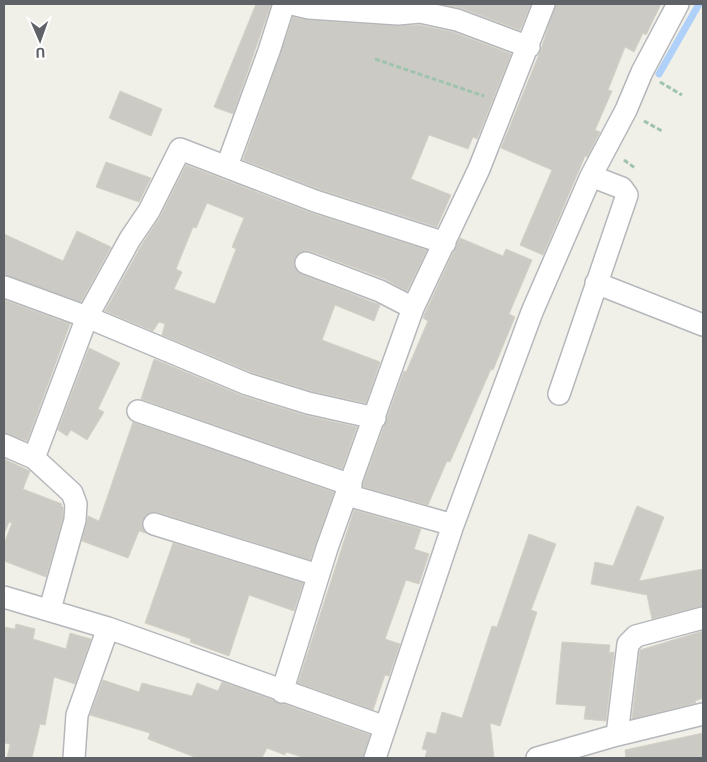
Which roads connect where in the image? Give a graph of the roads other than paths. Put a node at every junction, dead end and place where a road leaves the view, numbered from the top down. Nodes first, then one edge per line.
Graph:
1 (284, 4) edge
2 (292, 4) edge
3 (544, 4) edge
4 (678, 4) edge
5 (411, 8) edge
6 (529, 46) junction
7 (227, 166) junction
8 (591, 176) junction
9 (445, 244) junction
10 (306, 263) dead end
11 (596, 283) junction
12 (5, 287) edge
13 (413, 308) junction
14 (87, 317) junction
15 (703, 325) edge
16 (559, 394) dead end
17 (138, 411) dead end
18 (375, 418) junction
19 (4, 445) edge
20 (34, 458) junction
21 (349, 490) junction
22 (154, 524) dead end
23 (453, 525) junction
24 (318, 575) junction
25 (4, 597) edge
26 (50, 609) junction
27 (703, 618) edge
28 (108, 628) junction
29 (282, 692) junction
30 (703, 714) edge
31 (385, 727) junction
32 (616, 735) junction
33 (74, 758) edge
34 (375, 758) edge
35 (537, 758) edge

1 - 7 street
2 - 5 street
3 - 6 street
4 - 8 street
5 - 6 street
6 - 9 street
7 - 9 street
7 - 14 street
8 - 11 street
8 - 23 street
9 - 13 street
10 - 13 street
11 - 15 street
11 - 16 street
12 - 14 street
13 - 18 street
14 - 18 street
14 - 20 street
17 - 21 street
18 - 21 street
19 - 20 street
20 - 26 street
21 - 23 street
21 - 24 street
22 - 24 street
23 - 31 street
24 - 29 street
25 - 26 street
26 - 28 street
27 - 32 street
28 - 29 street
28 - 33 street
29 - 31 street
30 - 32 street
31 - 34 street
32 - 35 street

